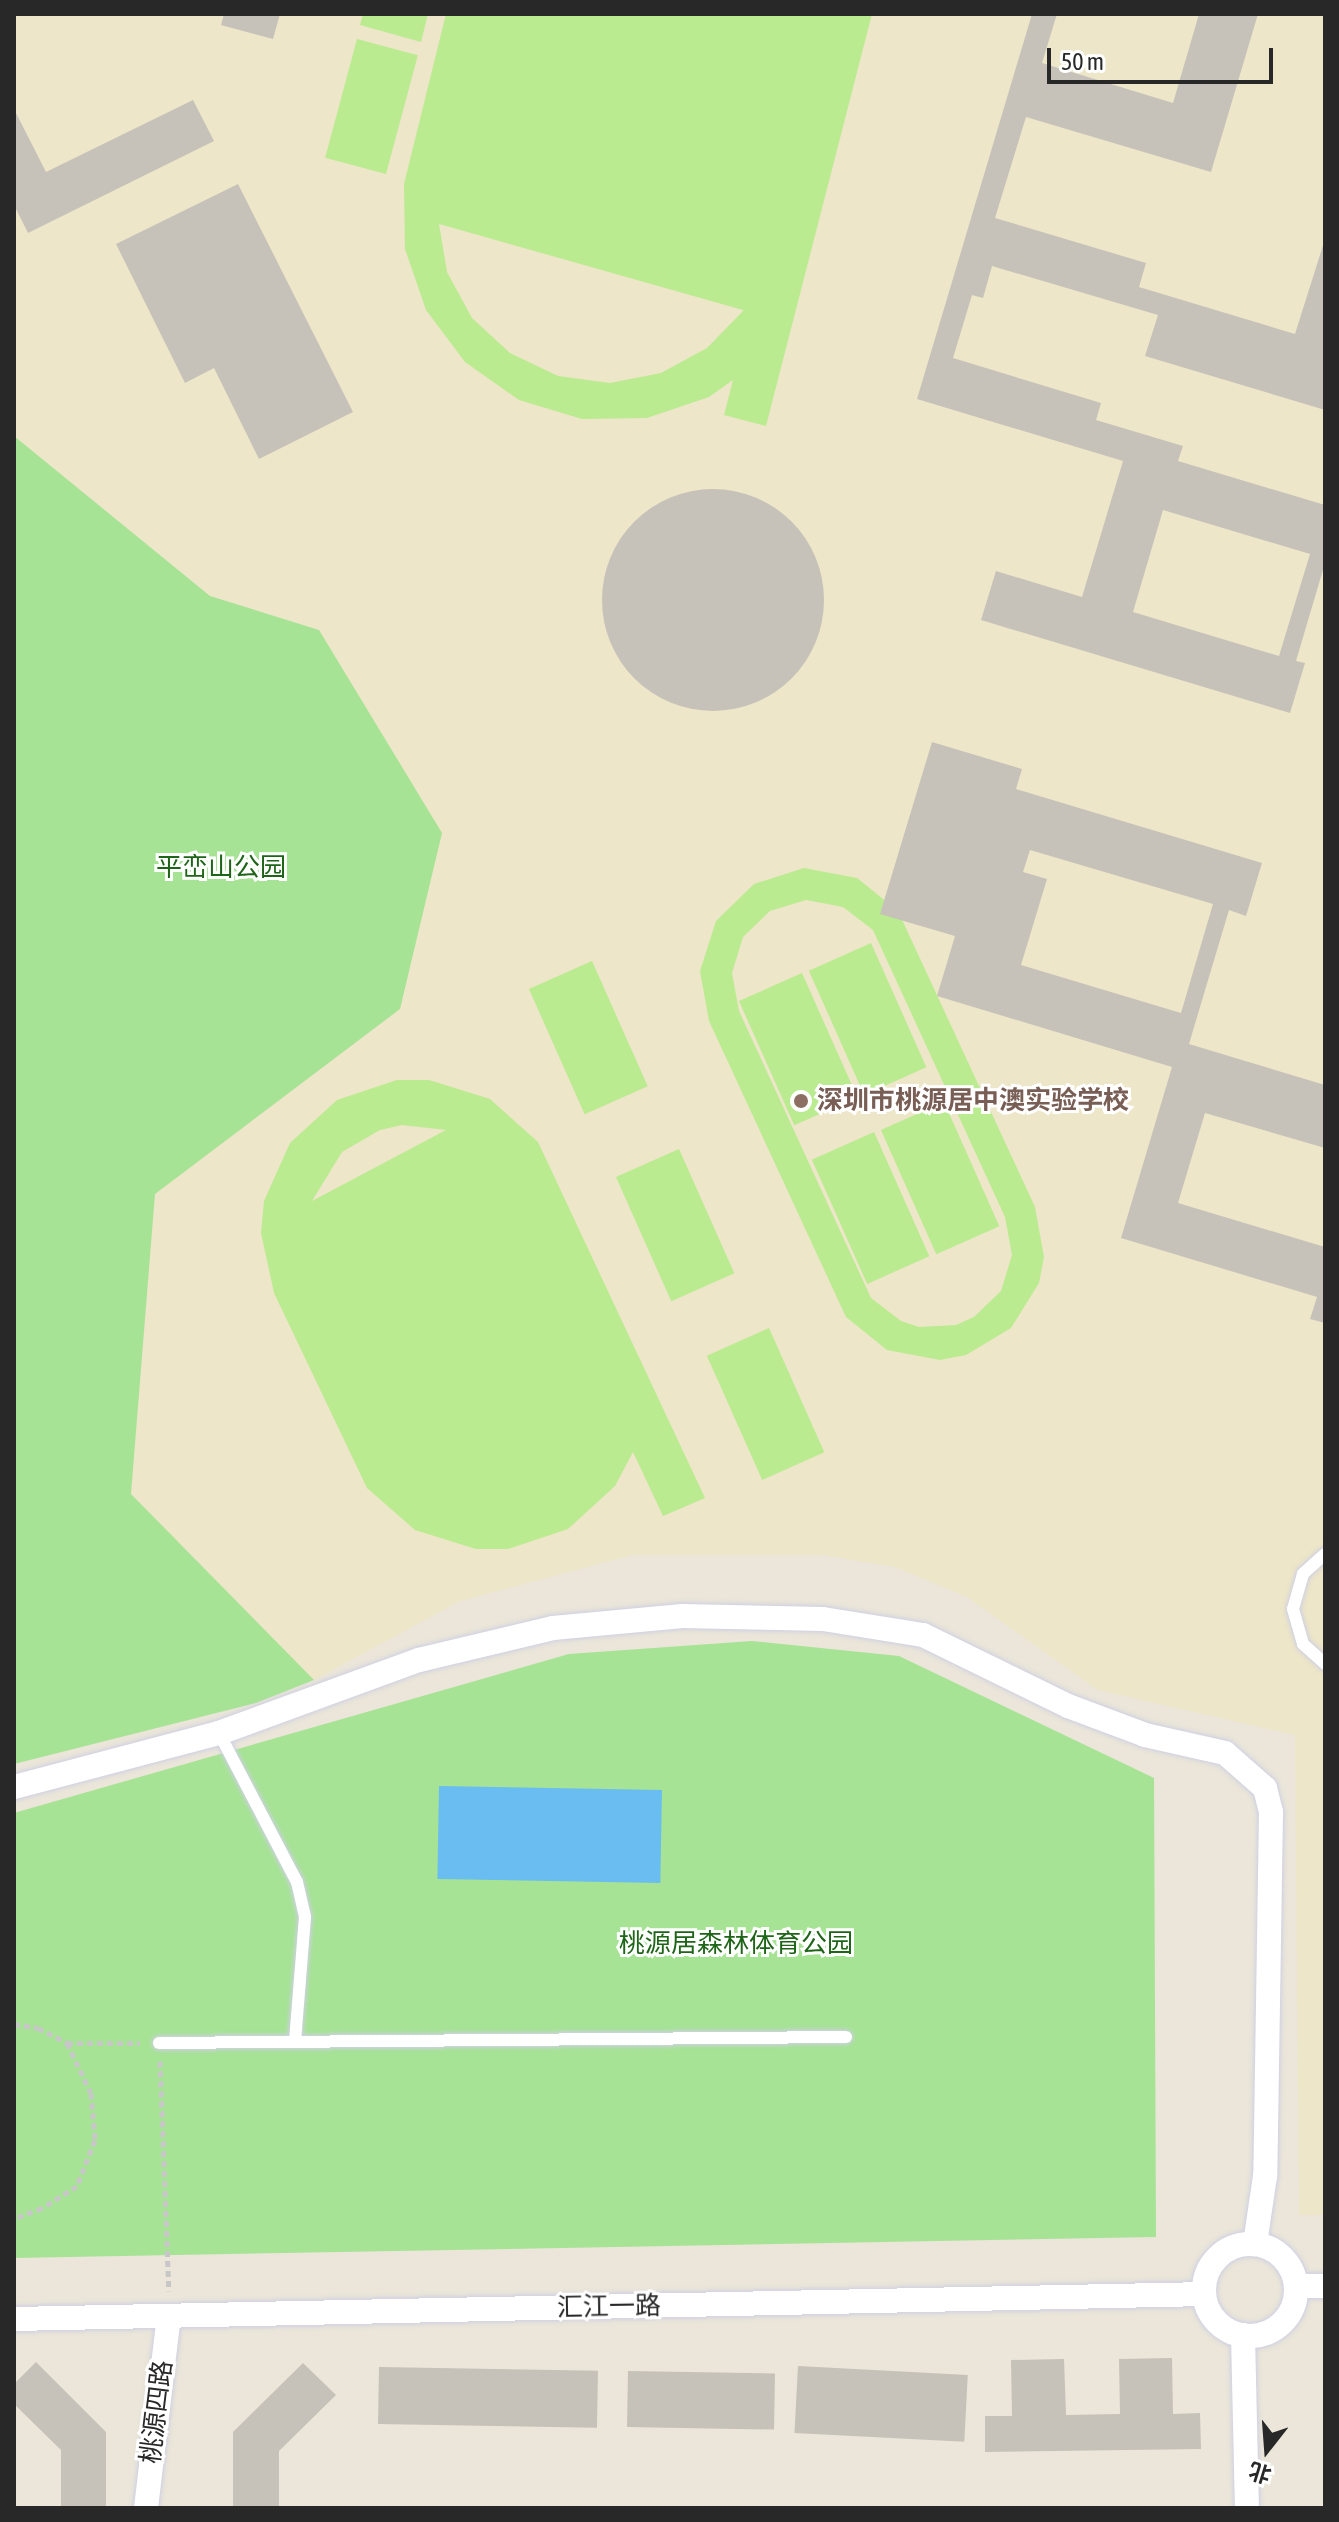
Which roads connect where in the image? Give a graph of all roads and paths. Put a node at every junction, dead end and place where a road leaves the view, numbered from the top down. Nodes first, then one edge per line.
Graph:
1 (1325, 1554) edge
2 (1325, 1664) edge
3 (219, 1733) junction
4 (14, 1787) edge
5 (14, 2024) edge
6 (846, 2037) dead end
7 (295, 2041) junction
8 (67, 2043) junction
9 (159, 2043) junction
10 (14, 2219) edge
11 (1255, 2244) junction
12 (1296, 2286) junction
13 (1325, 2286) edge
14 (1204, 2294) junction
15 (169, 2316) junction
16 (14, 2319) edge
17 (1243, 2335) junction
18 (146, 2508) edge
19 (1247, 2508) edge

1 - 2 lane
3 - 4 street
3 - 7 lane
3 - 11 street
5 - 8 path
6 - 7 lane
7 - 9 lane
8 - 9 path
8 - 10 path
9 - 15 path
11 - 12 street
11 - 14 street
12 - 13 street
12 - 17 street
14 - 15 street, 汇江一路
14 - 17 street
15 - 16 street, 汇江一路
15 - 18 street, 桃源四路
17 - 19 street

